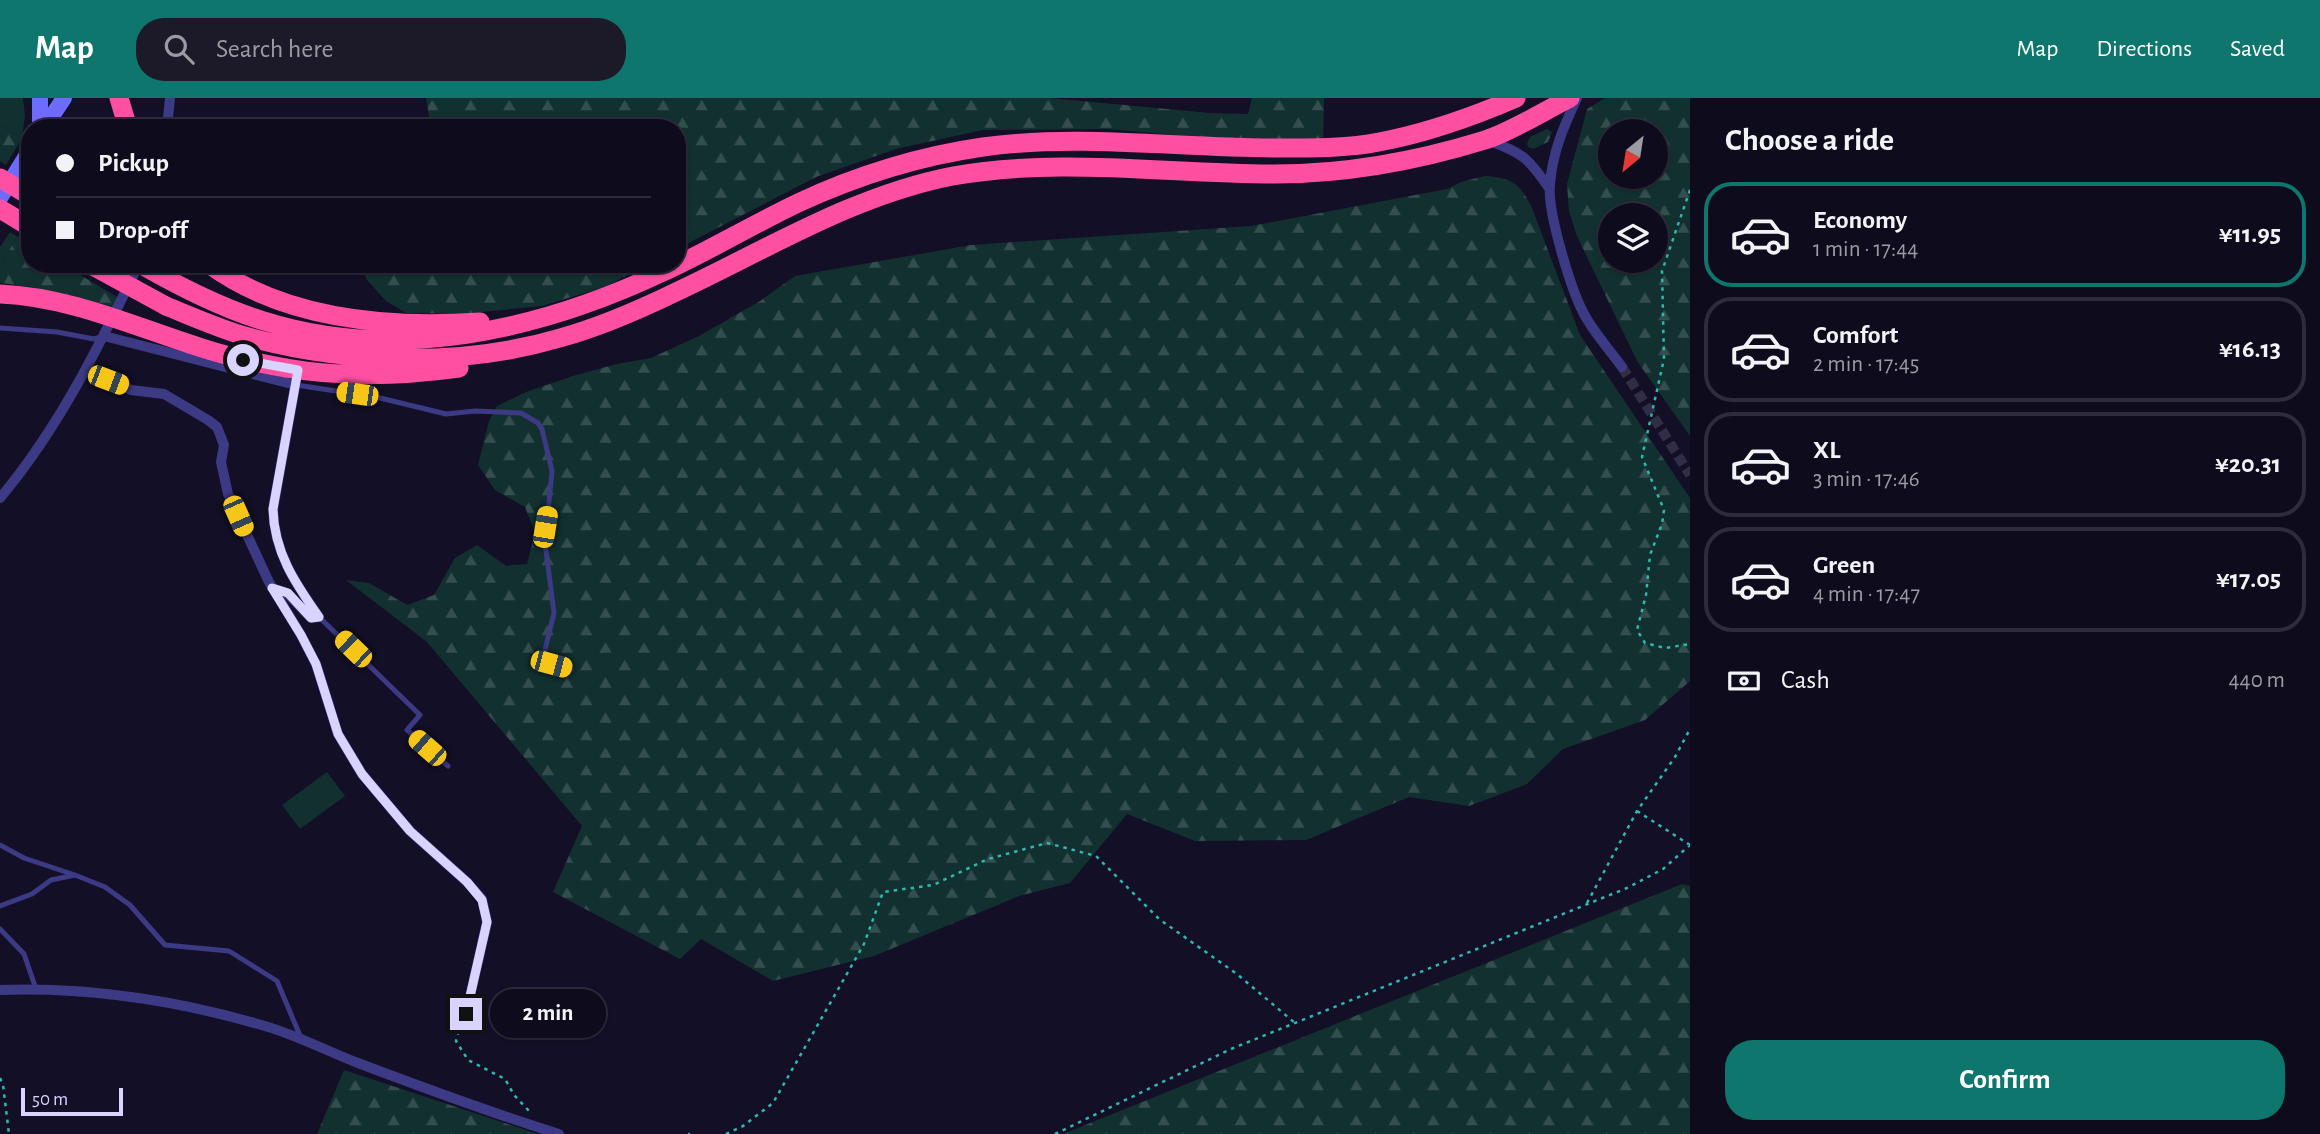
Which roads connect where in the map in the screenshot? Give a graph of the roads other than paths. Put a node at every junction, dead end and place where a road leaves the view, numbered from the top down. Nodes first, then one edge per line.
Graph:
1 (40, 98) edge
2 (64, 98) edge
3 (119, 98) edge
4 (170, 98) edge
5 (1516, 98) edge
6 (1570, 98) edge
7 (1577, 98) edge
8 (41, 119) edge
9 (49, 119) edge
10 (125, 119) edge
11 (168, 119) edge
12 (1487, 140) junction
13 (21, 164) edge
14 (0, 178) edge
15 (1549, 188) junction
16 (21, 191) edge
17 (0, 198) edge
18 (0, 209) edge
19 (21, 222) edge
20 (686, 260) edge
21 (106, 273) edge
22 (141, 273) edge
23 (157, 273) edge
24 (223, 273) edge
25 (660, 273) edge
26 (0, 294) edge
27 (552, 315) junction
28 (0, 328) edge
29 (104, 336) junction
30 (557, 340) junction
31 (1622, 367) tunnel mouth
32 (88, 369) junction
33 (293, 374) junction
34 (0, 498) edge
35 (272, 588) junction
36 (319, 617) junction
37 (570, 670) dead end
38 (448, 766) dead end
39 (0, 845) edge
40 (75, 875) junction
41 (0, 906) edge
42 (0, 929) edge
43 (36, 989) junction
44 (0, 990) edge
45 (466, 1014) road end
46 (301, 1038) junction
47 (559, 1134) edge

1 - 8 main road
2 - 9 main road
3 - 10 highway
4 - 11 street
5 - 20 highway
6 - 12 highway
7 - 15 street
12 - 15 street
12 - 30 highway
13 - 17 main road
14 - 16 highway, bridge
15 - 31 street
18 - 19 highway
21 - 30 highway, bridge
22 - 29 street
23 - 27 highway
24 - 27 highway
25 - 27 highway
26 - 33 highway, bridge
28 - 29 lane
29 - 32 street
29 - 33 street
30 - 33 highway
32 - 34 street
32 - 35 street
33 - 36 street
33 - 37 lane
35 - 36 street
35 - 45 street
36 - 38 lane
39 - 40 lane
40 - 41 lane
40 - 46 lane
42 - 43 lane
43 - 44 street
43 - 46 street
46 - 47 street

